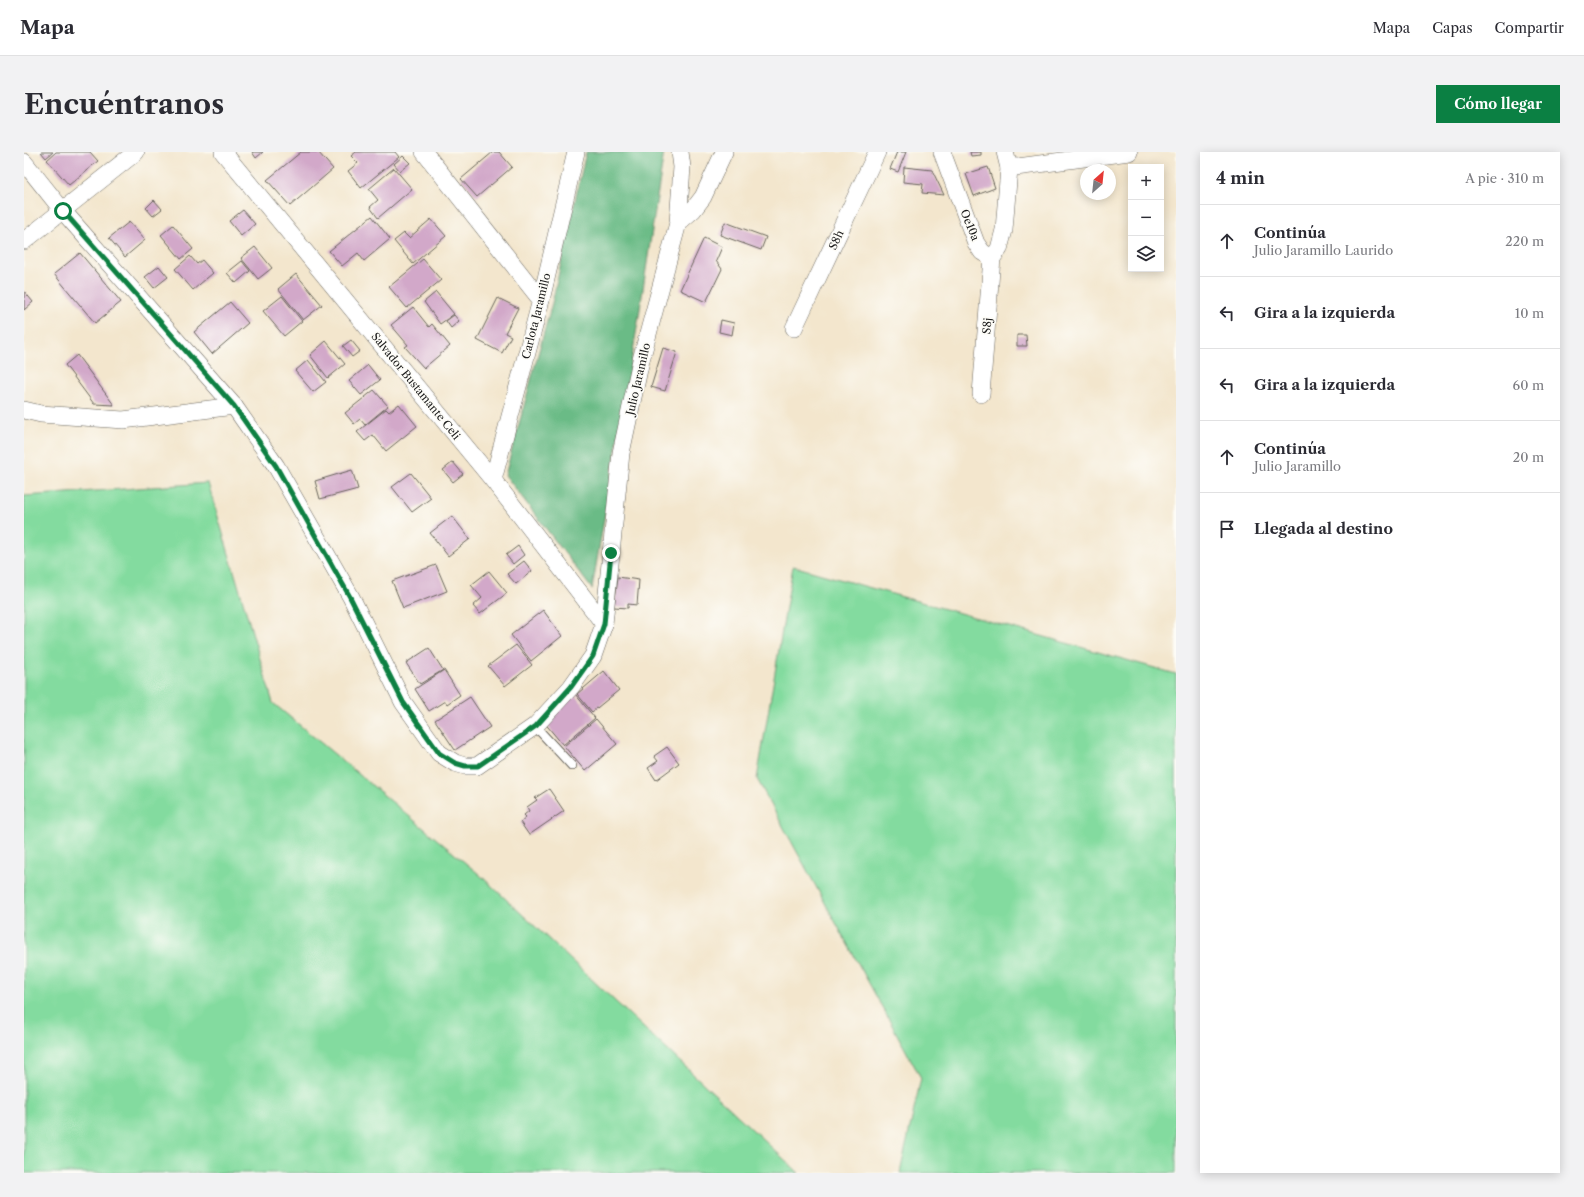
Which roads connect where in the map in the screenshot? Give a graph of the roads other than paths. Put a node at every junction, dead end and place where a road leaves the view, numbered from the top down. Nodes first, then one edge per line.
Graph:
1 (136, 152) edge
2 (223, 152) edge
3 (424, 152) edge
4 (576, 152) edge
5 (680, 152) edge
6 (724, 152) edge
7 (877, 152) edge
8 (942, 152) edge
9 (1128, 152) edge
10 (1007, 160) edge
11 (24, 162) edge
12 (63, 211) junction
13 (678, 223) junction
14 (24, 241) edge
15 (992, 258) junction
16 (541, 300) junction
17 (794, 328) dead end
18 (981, 394) dead end
19 (234, 406) junction
20 (24, 410) edge
21 (493, 480) junction
22 (604, 624) junction
23 (536, 726) junction
24 (572, 766) dead end

1 - 12 street
2 - 21 street, Salvador Bustamante Celi
3 - 16 street
4 - 16 street, Carlota Jaramillo
5 - 13 street, Julio Jaramillo
6 - 13 street
7 - 17 street, S8h
8 - 15 street, Oe10a
9 - 10 street
10 - 15 street
11 - 12 street
12 - 14 street
12 - 19 street
13 - 22 street, Julio Jaramillo
15 - 18 street, S8j
16 - 21 street, Carlota Jaramillo
19 - 20 street
19 - 23 street, Julio Jaramillo
21 - 22 street, Salvador Bustamante Celi
22 - 23 street, Julio Jaramillo
23 - 24 lane

